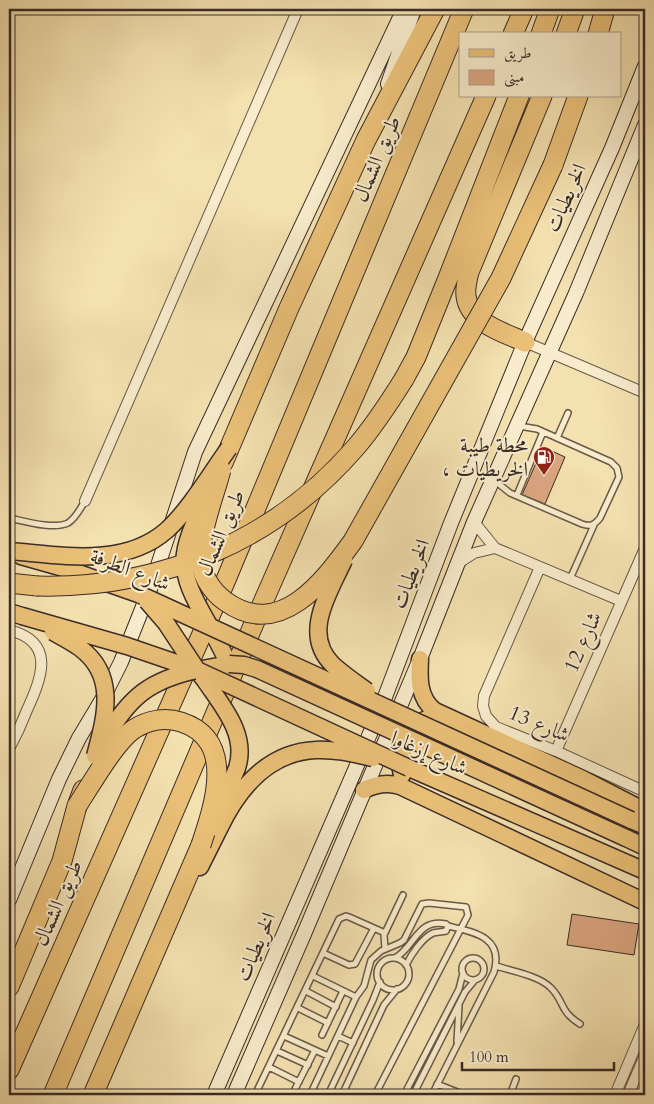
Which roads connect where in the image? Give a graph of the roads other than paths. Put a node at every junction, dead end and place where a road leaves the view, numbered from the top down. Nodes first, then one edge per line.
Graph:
1 (298, 9) edge
2 (404, 9) edge
3 (414, 9) edge
4 (435, 9) edge
5 (464, 9) edge
6 (524, 9) edge
7 (550, 9) edge
8 (575, 9) edge
9 (606, 9) edge
10 (615, 9) edge
11 (515, 32) edge
12 (542, 32) edge
13 (567, 32) edge
14 (599, 32) edge
15 (607, 32) edge
16 (645, 66) edge
17 (485, 98) edge
18 (518, 98) edge
19 (541, 98) edge
20 (577, 98) edge
21 (581, 98) edge
22 (645, 125) edge
23 (567, 128) junction
24 (366, 140) junction
25 (525, 342) junction
26 (549, 353) junction
27 (645, 393) edge
28 (568, 413) dead end
29 (516, 425) junction
30 (543, 432) junction
31 (558, 438) junction
32 (229, 448) junction
33 (221, 470) junction
34 (494, 480) junction
35 (517, 495) junction
36 (85, 501) joint
37 (9, 518) edge
38 (474, 522) junction
39 (594, 525) junction
40 (353, 541) junction
41 (495, 548) junction
42 (645, 548) edge
43 (9, 552) edge
44 (457, 564) junction
45 (540, 567) junction
46 (570, 579) junction
47 (9, 583) edge
48 (140, 595) junction
49 (621, 601) junction
50 (16, 614) edge
51 (209, 626) junction
52 (9, 630) edge
53 (260, 650) joint
54 (420, 659) junction
55 (229, 664) junction
56 (198, 670) junction
57 (277, 707) junction
58 (393, 710) junction
59 (447, 716) junction
60 (9, 749) edge
61 (556, 751) junction
62 (95, 756) junction
63 (410, 768) junction
64 (364, 790) junction
65 (645, 790) edge
66 (411, 791) junction
67 (77, 806) junction
68 (645, 810) edge
69 (638, 823) edge
70 (200, 845) junction
71 (645, 847) edge
72 (620, 860) junction
73 (645, 871) edge
74 (645, 881) edge
75 (403, 895) dead end
76 (181, 897) junction
77 (9, 900) edge
78 (645, 902) edge
79 (448, 926) junction
80 (374, 928) junction
81 (460, 929) junction
82 (384, 933) junction
83 (385, 950) junction
84 (323, 953) junction
85 (394, 958) junction
86 (406, 966) junction
87 (496, 966) junction
88 (463, 973) junction
89 (313, 976) junction
90 (476, 980) junction
91 (380, 982) junction
92 (9, 987) edge
93 (397, 989) junction
94 (306, 991) junction
95 (344, 991) junction
96 (356, 997) junction
97 (459, 1003) junction
98 (336, 1007) junction
99 (298, 1008) junction
100 (328, 1022) junction
101 (580, 1024) dead end
102 (645, 1024) edge
103 (284, 1036) junction
104 (322, 1036) dead end
105 (338, 1036) junction
106 (353, 1044) junction
107 (457, 1045) junction
108 (315, 1050) junction
109 (277, 1051) junction
110 (645, 1055) edge
111 (328, 1056) junction
112 (629, 1062) junction
113 (308, 1065) junction
114 (269, 1067) junction
115 (643, 1068) edge
116 (9, 1070) edge
117 (516, 1079) dead end
118 (299, 1082) junction
119 (437, 1084) junction
120 (53, 1095) edge
121 (93, 1095) edge
122 (214, 1095) edge
123 (234, 1095) edge
124 (255, 1095) edge
125 (292, 1095) edge
126 (310, 1095) edge
127 (328, 1095) edge
128 (342, 1095) edge
129 (375, 1095) edge
130 (404, 1095) edge
131 (413, 1095) edge
132 (432, 1095) edge
133 (465, 1095) edge
134 (510, 1095) edge
135 (615, 1095) edge
136 (628, 1095) edge

1 - 36 street
2 - 77 main road, طريق الشمال
3 - 24 main road
4 - 24 highway
5 - 116 highway, طريق الشمال
6 - 11 highway
7 - 12 highway
8 - 13 highway
9 - 14 highway
10 - 15 main road
16 - 25 main road, الخريطيات
17 - 120 highway
18 - 47 highway, bridge
19 - 25 highway
20 - 23 highway
21 - 23 main road
22 - 26 main road, الخريطيات
23 - 40 highway, bridge
24 - 32 highway
25 - 26 street
25 - 122 main road, الخريطيات
26 - 27 street
26 - 29 main road, الخريطيات
28 - 31 lane
29 - 30 lane
29 - 34 main road, الخريطيات
30 - 31 lane
30 - 35 lane
31 - 39 lane
32 - 33 highway, bridge
32 - 43 main road, bridge
33 - 40 highway, bridge
33 - 51 main road, bridge
34 - 35 lane
34 - 38 main road, الخريطيات
35 - 39 lane
36 - 37 lane
38 - 41 street
38 - 44 main road, الخريطيات
39 - 46 lane
40 - 58 main road, bridge
41 - 44 street, الخريطيات
41 - 45 street
42 - 49 street, شارع 12
43 - 48 main road, شارع الطرفة, bridge
44 - 54 main road, الخريطيات
45 - 46 street
45 - 61 street, شارع 13
46 - 49 street
48 - 51 main road, شارع الطرفة, bridge
48 - 56 main road, bridge
49 - 61 street, شارع 12
50 - 56 main road, bridge
50 - 62 main road, bridge
51 - 53 main road, شارع الطرفة, bridge
51 - 55 main road
52 - 60 street
53 - 58 main road, شارع إزغاوا, bridge
54 - 59 main road
54 - 64 main road, الخريطيات
55 - 56 main road
55 - 57 main road, bridge
55 - 71 main road, bridge
56 - 57 main road, شارع إزغاوا, bridge
56 - 62 main road, bridge
56 - 70 main road, bridge
57 - 63 main road, شارع إزغاوا, bridge
58 - 69 main road, شارع إزغاوا, bridge
59 - 66 main road
59 - 68 main road
61 - 65 street, شارع 13
62 - 67 highway, bridge
63 - 72 main road, شارع إزغاوا
63 - 76 main road, bridge
64 - 66 main road
64 - 123 main road, الخريطيات
66 - 78 main road
67 - 70 highway, bridge
67 - 92 highway
70 - 76 highway
72 - 73 main road, شارع إزغاوا
72 - 74 street
75 - 82 lane
76 - 121 highway
79 - 81 lane
79 - 85 lane
79 - 86 lane
80 - 82 lane
80 - 84 lane
80 - 84 lane
81 - 83 lane
81 - 87 lane
81 - 129 lane
82 - 83 lane
83 - 96 lane
84 - 89 lane
85 - 86 lane
85 - 91 lane
86 - 93 lane
87 - 101 lane
87 - 107 lane
88 - 90 lane
88 - 90 lane
88 - 130 lane
89 - 94 lane
89 - 95 lane
90 - 97 lane
91 - 93 lane
91 - 106 lane
93 - 128 lane
94 - 98 lane
94 - 99 lane
95 - 96 lane
95 - 98 lane
96 - 105 lane
97 - 107 lane
97 - 131 lane
98 - 100 lane
99 - 100 lane
99 - 103 lane
100 - 104 lane
102 - 112 street
103 - 108 lane
103 - 109 lane
105 - 106 lane
105 - 111 lane
106 - 127 lane
107 - 119 lane
108 - 111 lane
108 - 113 lane
109 - 113 lane
109 - 114 lane
110 - 115 street
111 - 126 lane
112 - 115 street
112 - 135 street
113 - 118 lane
114 - 118 lane
114 - 124 lane
115 - 136 street
117 - 134 lane
118 - 125 lane
119 - 132 lane
119 - 133 lane

